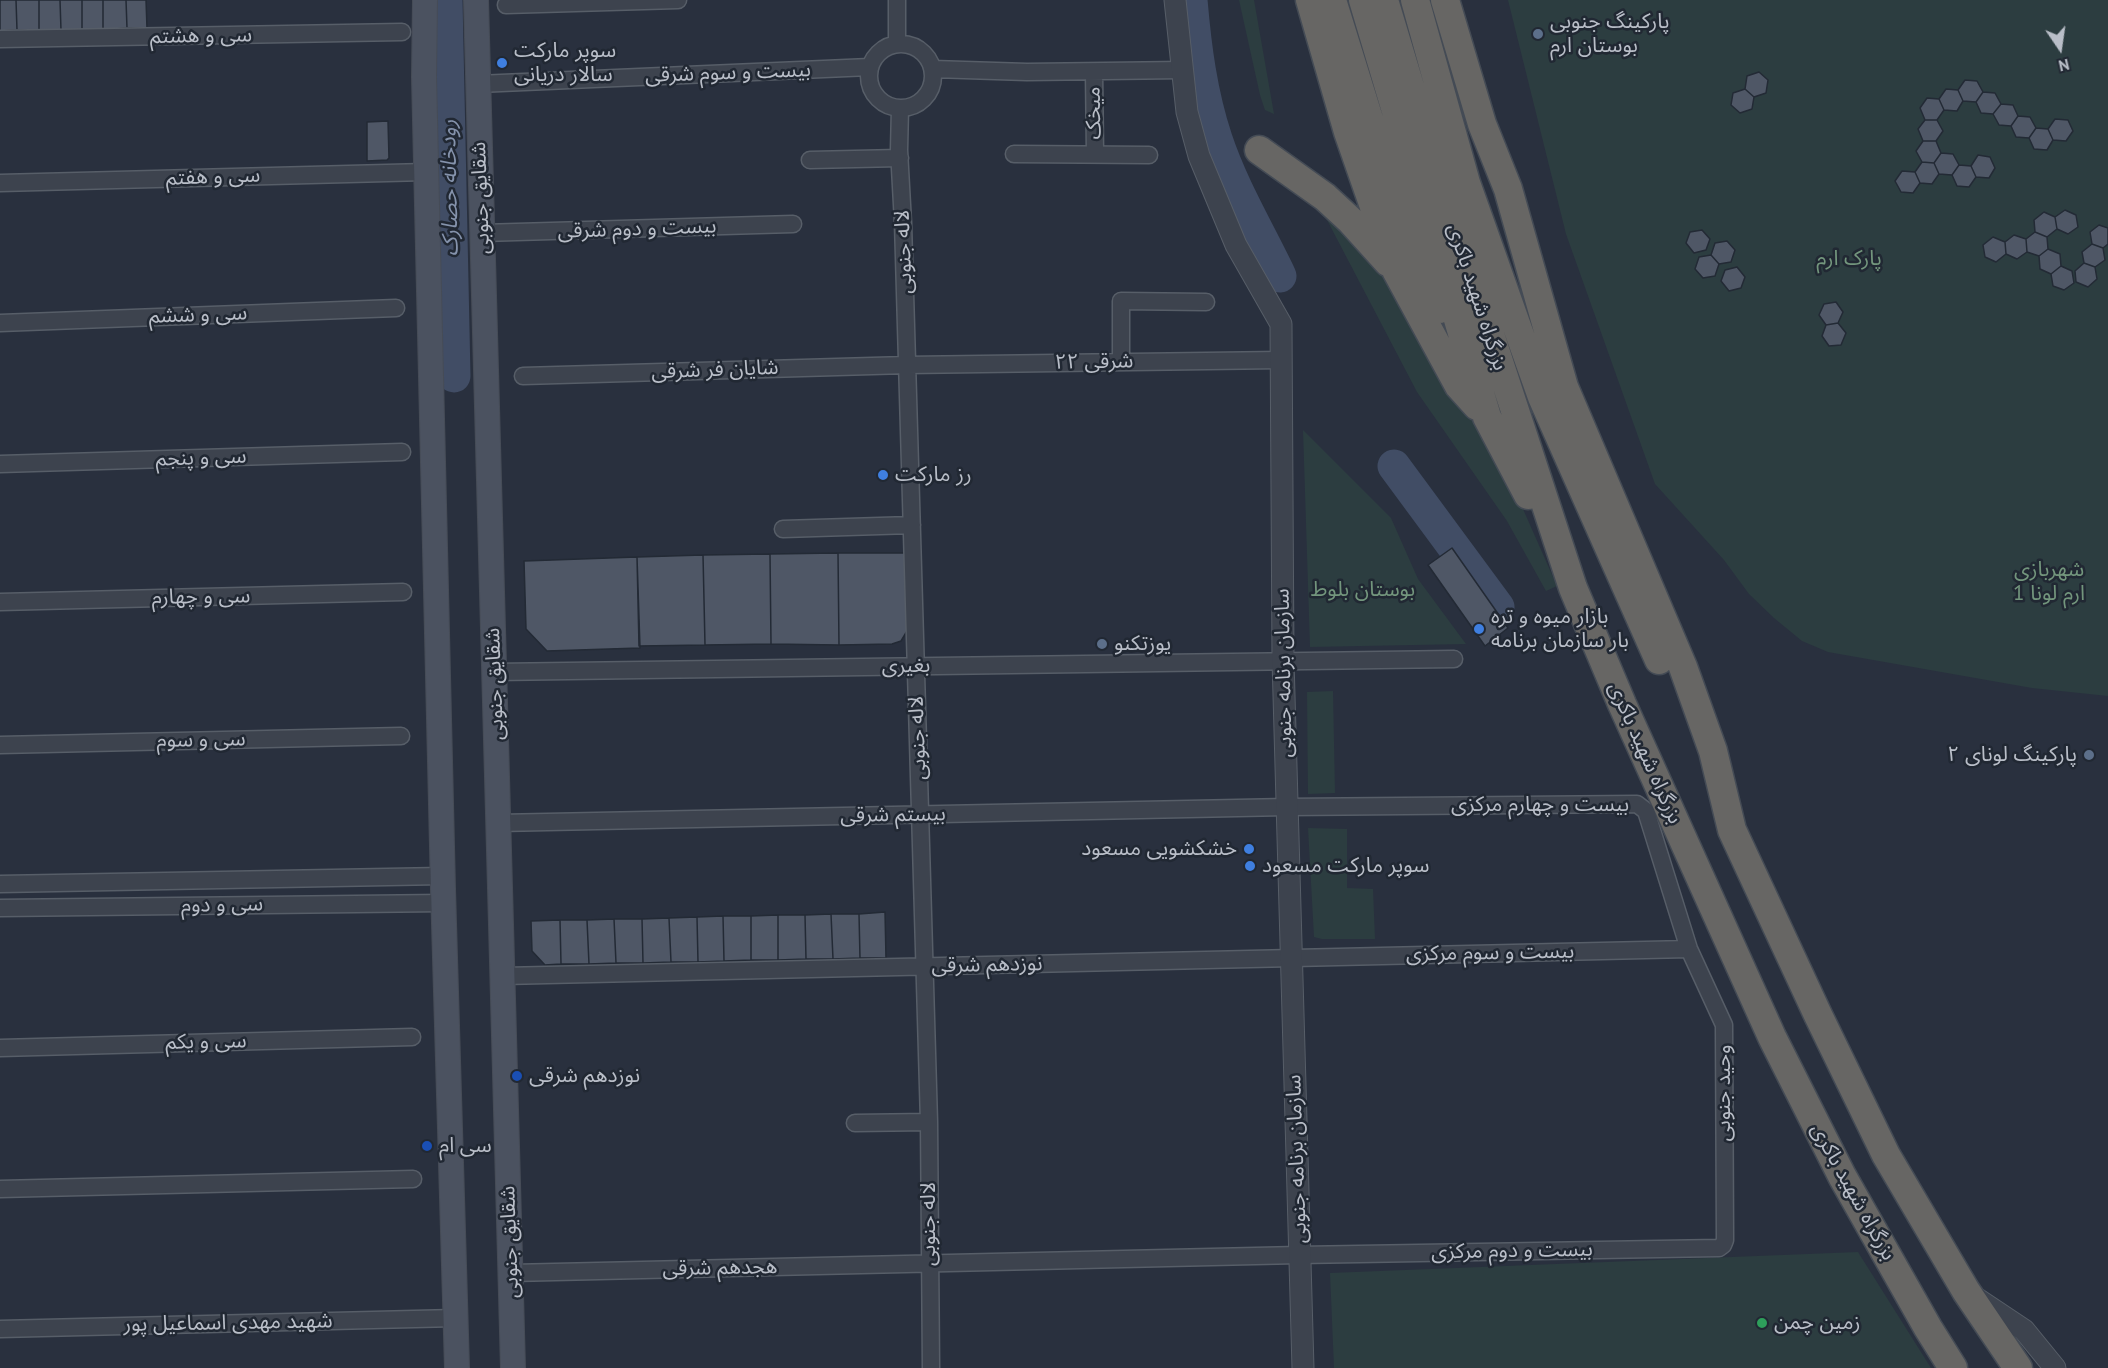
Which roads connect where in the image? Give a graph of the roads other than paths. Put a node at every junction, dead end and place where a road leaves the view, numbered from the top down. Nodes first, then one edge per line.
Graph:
1 (425, 0) edge
2 (476, 0) edge
3 (678, 0) edge
4 (897, 0) edge
5 (1175, 0) edge
6 (1310, 0) edge
7 (1332, 0) edge
8 (1363, 0) edge
9 (1384, 0) edge
10 (1414, 0) edge
11 (1445, 0) edge
12 (1463, 0) edge
13 (506, 5) dead end
14 (402, 32) dead end
15 (0, 39) edge
16 (897, 44) junction
17 (870, 67) junction
18 (933, 69) junction
19 (1183, 70) junction
20 (1094, 72) junction
21 (478, 84) junction
22 (900, 108) junction
23 (1259, 150) dead end
24 (1014, 154) dead end
25 (1095, 154) junction
26 (1149, 155) dead end
27 (900, 158) junction
28 (810, 159) dead end
29 (426, 172) junction
30 (0, 183) edge
31 (1508, 189) junction
32 (793, 224) dead end
33 (482, 233) junction
34 (1396, 270) junction
35 (1206, 302) dead end
36 (396, 308) dead end
37 (0, 322) edge
38 (1281, 360) junction
39 (1121, 361) junction
40 (907, 365) junction
41 (523, 376) dead end
42 (1487, 417) junction
43 (402, 452) dead end
44 (0, 464) edge
45 (912, 525) junction
46 (783, 529) dead end
47 (1566, 568) junction
48 (403, 592) dead end
49 (0, 602) edge
50 (1454, 659) dead end
51 (1283, 660) junction
52 (916, 666) junction
53 (494, 672) junction
54 (401, 736) dead end
55 (0, 745) edge
56 (1287, 807) junction
57 (920, 814) junction
58 (498, 823) junction
59 (1732, 830) junction
60 (434, 876) junction
61 (257, 879) junction
62 (0, 884) edge
63 (433, 903) junction
64 (257, 905) junction
65 (0, 908) edge
66 (1689, 949) junction
67 (1291, 958) junction
68 (924, 967) junction
69 (503, 976) junction
70 (412, 1037) dead end
71 (0, 1048) edge
72 (929, 1122) junction
73 (855, 1123) dead end
74 (413, 1179) dead end
75 (0, 1189) edge
76 (1723, 1245) joint
77 (1299, 1254) junction
78 (929, 1263) junction
79 (511, 1274) junction
80 (1966, 1291) junction
81 (456, 1318) junction
82 (0, 1329) edge
83 (457, 1368) edge
84 (513, 1368) edge
85 (932, 1368) edge
86 (1303, 1368) edge
87 (1953, 1368) edge
88 (2018, 1368) edge
89 (2055, 1368) edge

1 - 29 main road
2 - 21 main road, شقایق جنوبی
3 - 13 street
4 - 16 street
5 - 19 street, سازمان برنامه جنوبی
6 - 34 highway
7 - 42 highway
8 - 42 highway
9 - 47 highway, بزرگراه شهید باکری
10 - 59 highway
11 - 31 highway
12 - 31 highway
14 - 15 street, سی و هشتم
16 - 17 street
16 - 18 street
17 - 21 street, بیست و سوم شرقی
17 - 22 street
18 - 20 street
18 - 22 street
19 - 20 street
19 - 38 street, سازمان برنامه جنوبی
20 - 25 street, میخک
21 - 33 main road, شقایق جنوبی
22 - 27 street, لاله جنوبی
23 - 34 highway
24 - 25 street, میخک
25 - 26 street, میخک
27 - 28 street
27 - 40 street, لاله جنوبی
29 - 30 street, سی و هفتم
29 - 60 main road
31 - 59 highway
32 - 33 street, بیست و دوم شرقی
33 - 53 main road, شقایق جنوبی
34 - 42 highway
35 - 39 street
36 - 37 street, سی و ششم
38 - 39 street, ۲۲ شرقی
38 - 51 street, سازمان برنامه جنوبی
39 - 40 street, ۲۲ شرقی
40 - 41 street, شایان فر شرقی
40 - 45 street, لاله جنوبی
42 - 47 highway
43 - 44 street, سی و پنجم
45 - 46 street
45 - 52 street, لاله جنوبی
47 - 87 highway, بزرگراه شهید باکری
48 - 49 street, سی و چهارم
50 - 51 street, بغیری
51 - 52 street, بغیری
51 - 56 street, سازمان برنامه جنوبی
52 - 53 street, بغیری
52 - 57 street, لاله جنوبی
53 - 58 main road, شقایق جنوبی
54 - 55 street, سی و سوم
56 - 57 street, بیستم شرقی
56 - 66 street, بیست و چهارم مرکزی
56 - 67 street, سازمان برنامه جنوبی
57 - 58 street, بیستم شرقی
57 - 68 street, لاله جنوبی
58 - 69 main road, شقایق جنوبی
59 - 80 highway
60 - 61 street, سی و دوم
60 - 63 main road
61 - 62 street, سی و دوم
61 - 64 street
63 - 64 street, سی و دوم
63 - 81 main road
64 - 65 street, سی و دوم
66 - 67 street, بیست و سوم مرکزی
66 - 76 street, وحید جنوبی
67 - 68 street, نوزدهم شرقی
67 - 77 street, سازمان برنامه جنوبی
68 - 69 street, نوزدهم شرقی
68 - 72 street, لاله جنوبی
69 - 79 main road, شقایق جنوبی
70 - 71 street, سی و یکم
72 - 73 street
72 - 78 street, لاله جنوبی
74 - 75 street
76 - 77 street, بیست و دوم مرکزی
77 - 78 street, بیست و دوم مرکزی
77 - 86 street, سازمان برنامه جنوبی
78 - 79 street, هجدهم شرقی
78 - 85 street, لاله جنوبی
79 - 84 main road, شقایق جنوبی
80 - 88 highway
80 - 89 street
81 - 82 street, شهید مهدی اسماعیل پور
81 - 83 main road

